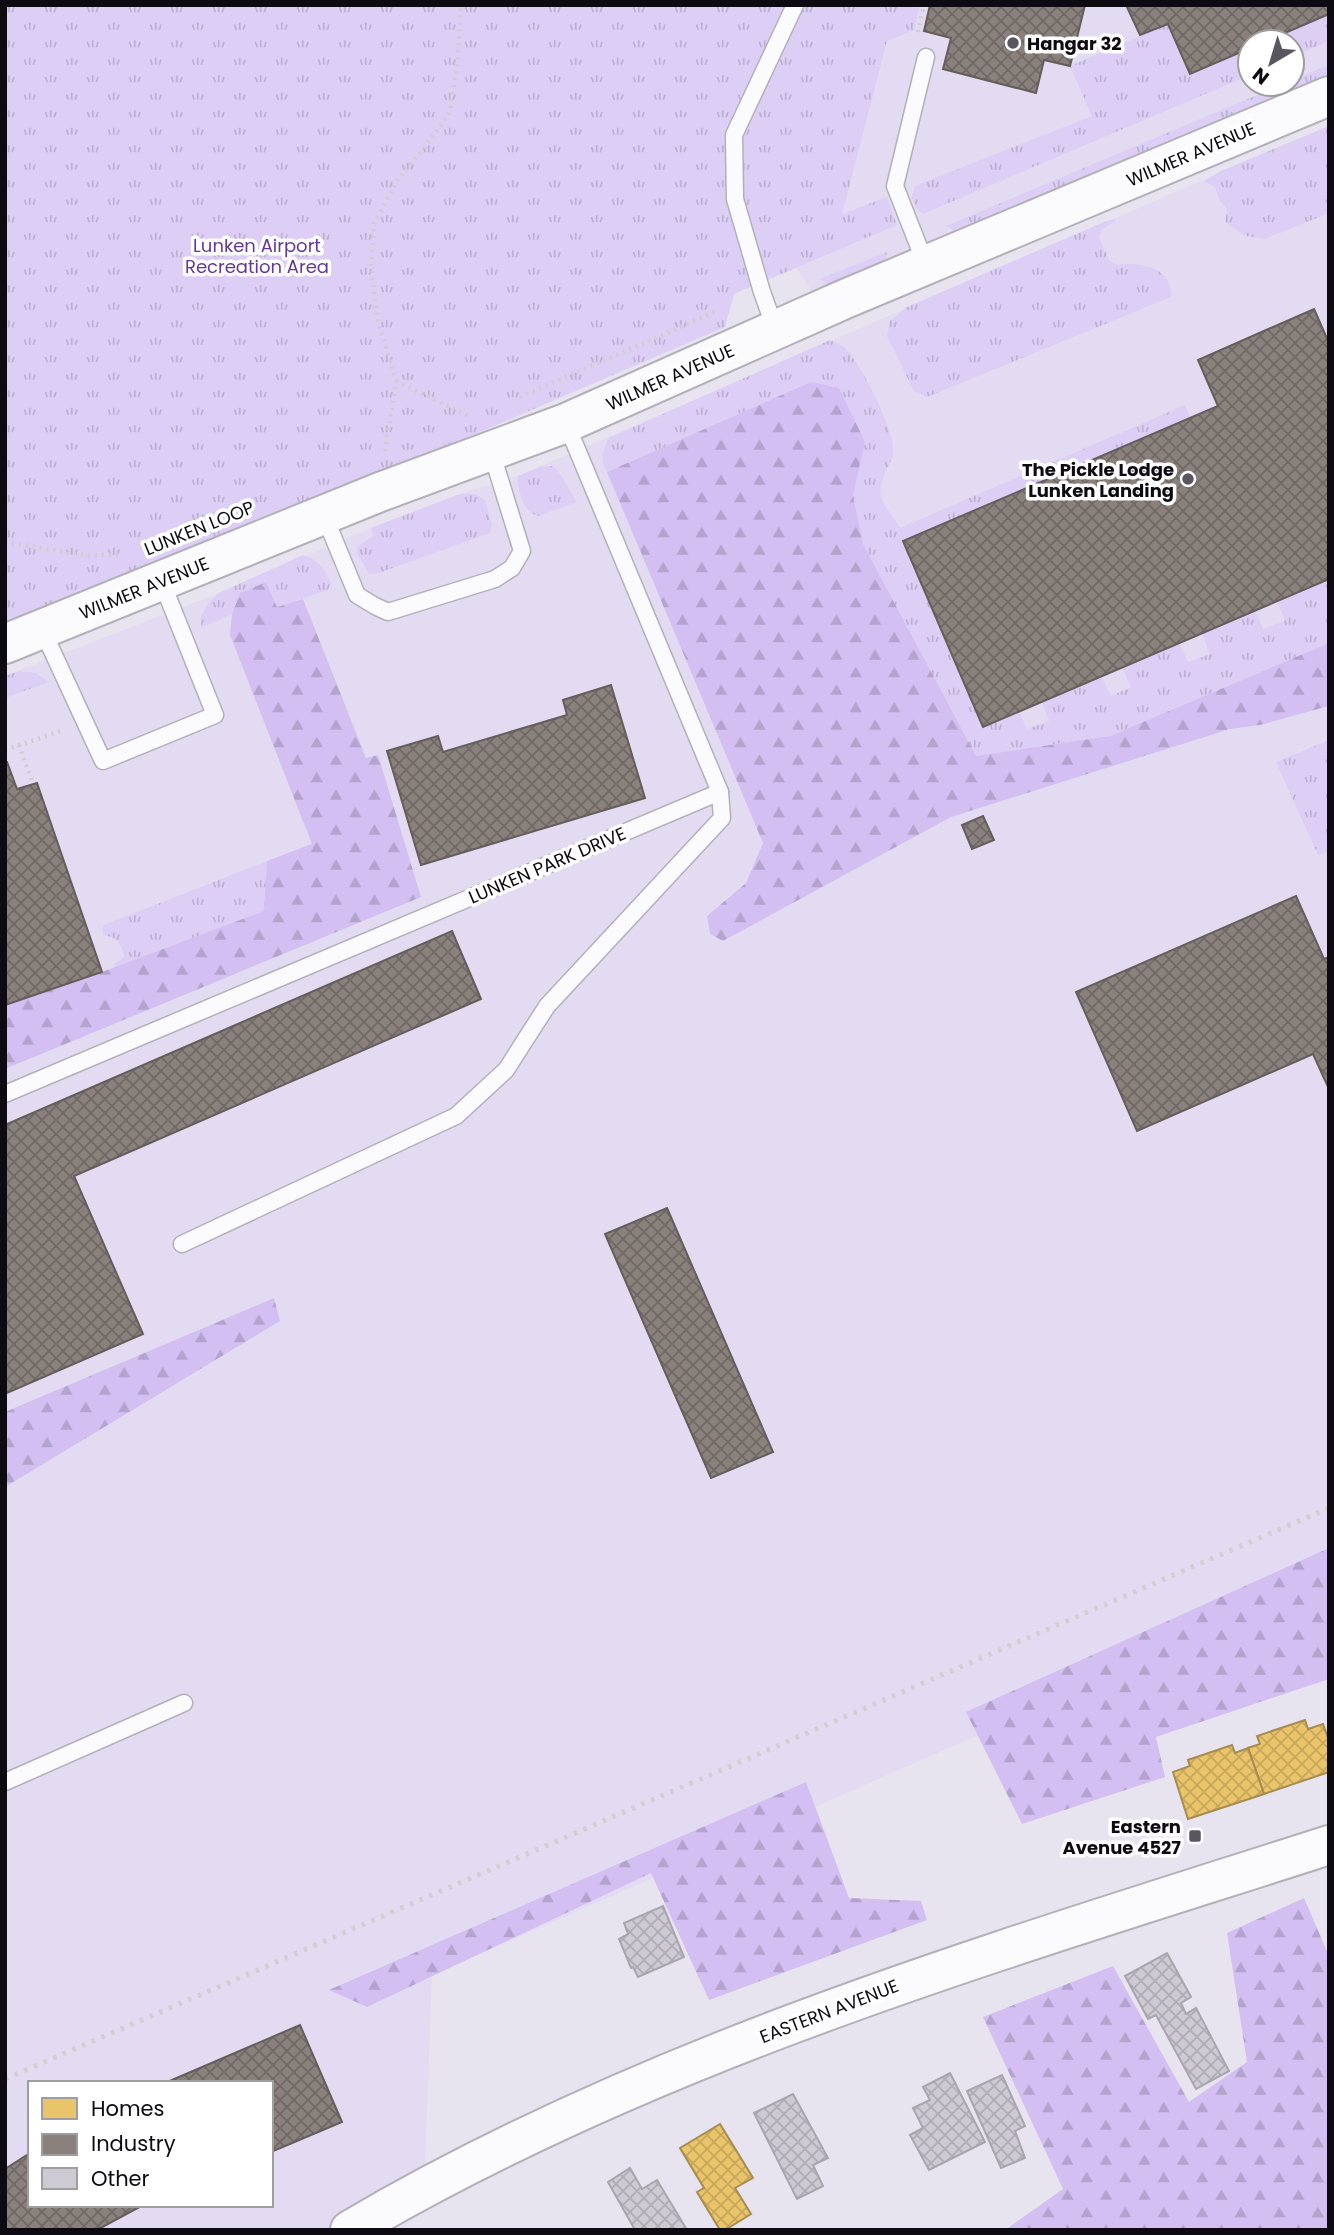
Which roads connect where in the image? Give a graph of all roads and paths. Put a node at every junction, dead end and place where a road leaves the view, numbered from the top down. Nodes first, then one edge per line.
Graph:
1 (461, 5) edge
2 (795, 5) edge
3 (926, 57) dead end
4 (1329, 96) edge
5 (926, 265) junction
6 (776, 331) junction
7 (396, 381) junction
8 (471, 417) dead end
9 (566, 423) junction
10 (491, 451) junction
11 (385, 452) dead end
12 (324, 515) junction
13 (5, 542) edge
14 (126, 554) dead end
15 (161, 580) junction
16 (42, 629) junction
17 (5, 644) edge
18 (85, 723) junction
19 (19, 745) junction
20 (5, 750) edge
21 (33, 784) dead end
22 (720, 792) junction
23 (5, 1094) edge
24 (182, 1244) dead end
25 (184, 1703) dead end
26 (5, 1782) edge
27 (1329, 1844) edge
28 (350, 2230) edge

1 - 7 path
2 - 6 lane
3 - 5 lane
4 - 5 street, WILMER AVENUE
5 - 6 street, WILMER AVENUE
6 - 9 street, WILMER AVENUE
7 - 8 path
7 - 11 path
9 - 10 street, WILMER AVENUE
9 - 22 lane
10 - 12 street, WILMER AVENUE
10 - 12 lane
12 - 15 street, WILMER AVENUE
13 - 14 path, LUNKEN LOOP
15 - 16 street, WILMER AVENUE
15 - 18 lane
16 - 17 street, WILMER AVENUE
16 - 18 lane
18 - 19 path
19 - 20 path
19 - 21 path
22 - 23 lane, LUNKEN PARK DRIVE
22 - 24 lane
25 - 26 lane
27 - 28 street, EASTERN AVENUE

